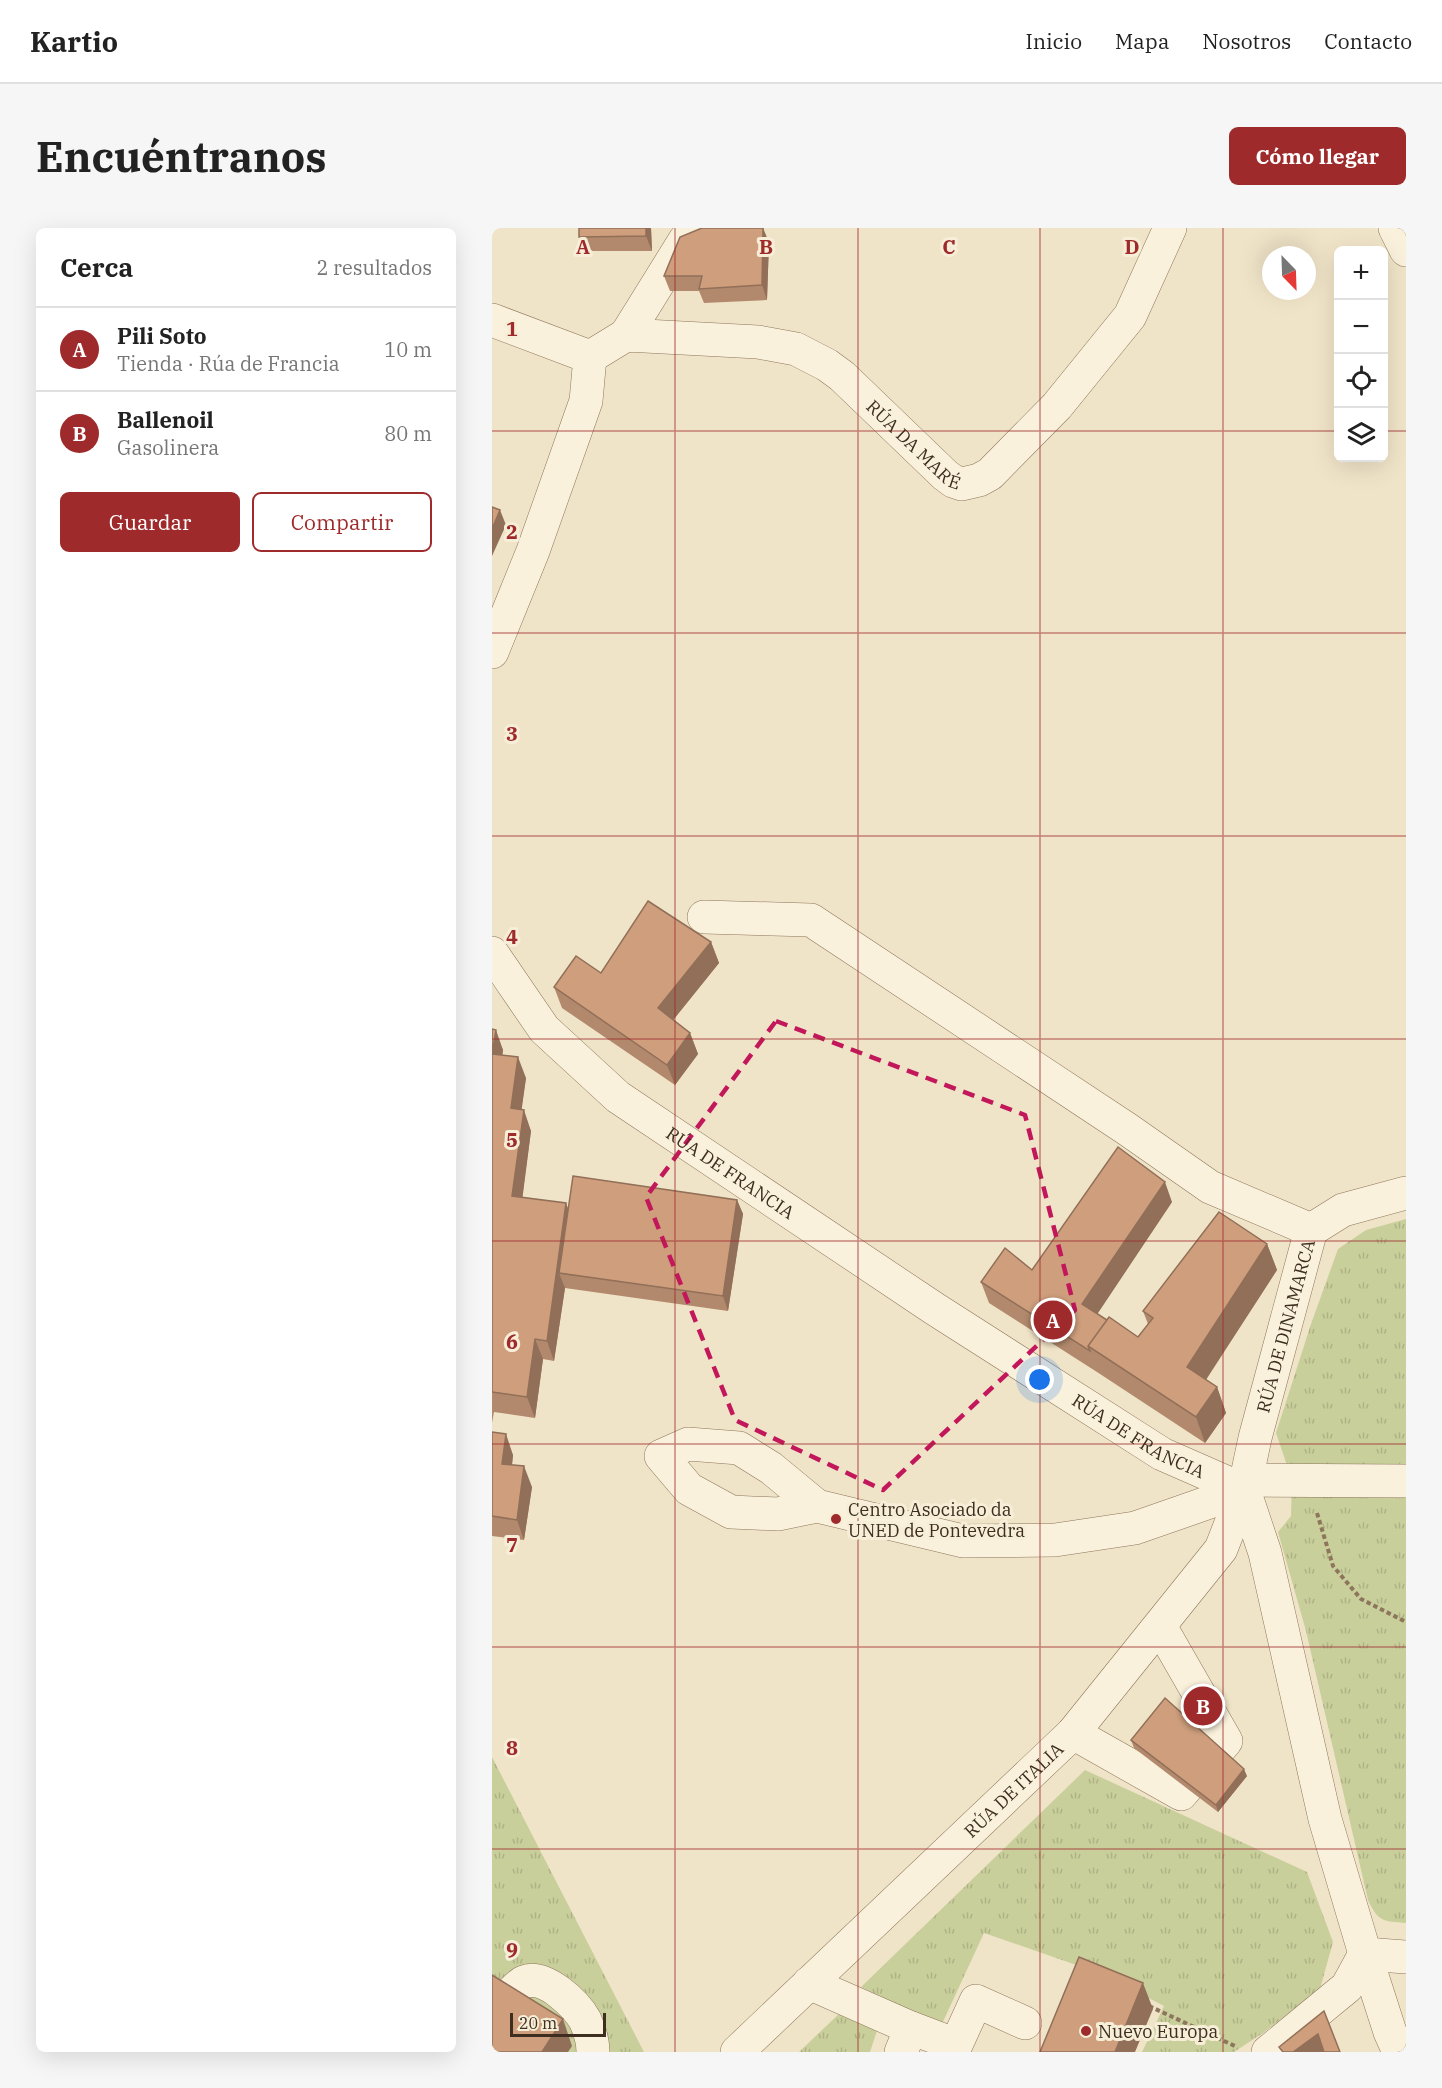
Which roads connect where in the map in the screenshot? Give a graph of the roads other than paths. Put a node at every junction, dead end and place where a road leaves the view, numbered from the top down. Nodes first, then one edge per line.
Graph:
1 (728, 228) edge
2 (1170, 228) edge
3 (1395, 228) edge
4 (1406, 250) edge
5 (492, 320) edge
6 (626, 335) junction
7 (590, 357) junction
8 (492, 652) edge
9 (704, 917) dead end
10 (492, 953) edge
11 (1406, 1192) edge
12 (1311, 1230) junction
13 (1406, 1480) edge
14 (1245, 1485) junction
15 (818, 1506) dead end
16 (1160, 1626) junction
17 (1202, 1698) junction
18 (1073, 1732) junction
19 (1139, 1770) junction
20 (1365, 1954) junction
21 (1406, 1957) edge
22 (809, 1983) junction
23 (503, 2002) edge
24 (1025, 2023) dead end
25 (906, 2040) edge
26 (1255, 2051) edge
27 (593, 2052) edge
28 (737, 2052) edge
29 (1399, 2052) edge

1 - 6 street
2 - 6 street, RÚA DA MARÉ
3 - 4 street
5 - 7 street
6 - 7 street
7 - 8 street
9 - 12 street
10 - 14 street, RÚA DE FRANCIA
11 - 12 street, RÚA DE DINAMARCA
12 - 14 street, RÚA DE DINAMARCA
13 - 14 street
14 - 15 street
14 - 16 street, RÚA DE ITALIA
14 - 20 street
16 - 17 street
16 - 18 street, RÚA DE ITALIA
17 - 19 street
17 - 19 street
18 - 19 street
18 - 22 street, RÚA DE ITALIA
20 - 21 street
20 - 26 street
20 - 29 street
22 - 25 street
22 - 28 street, RÚA DE ITALIA
23 - 27 street
24 - 25 street

